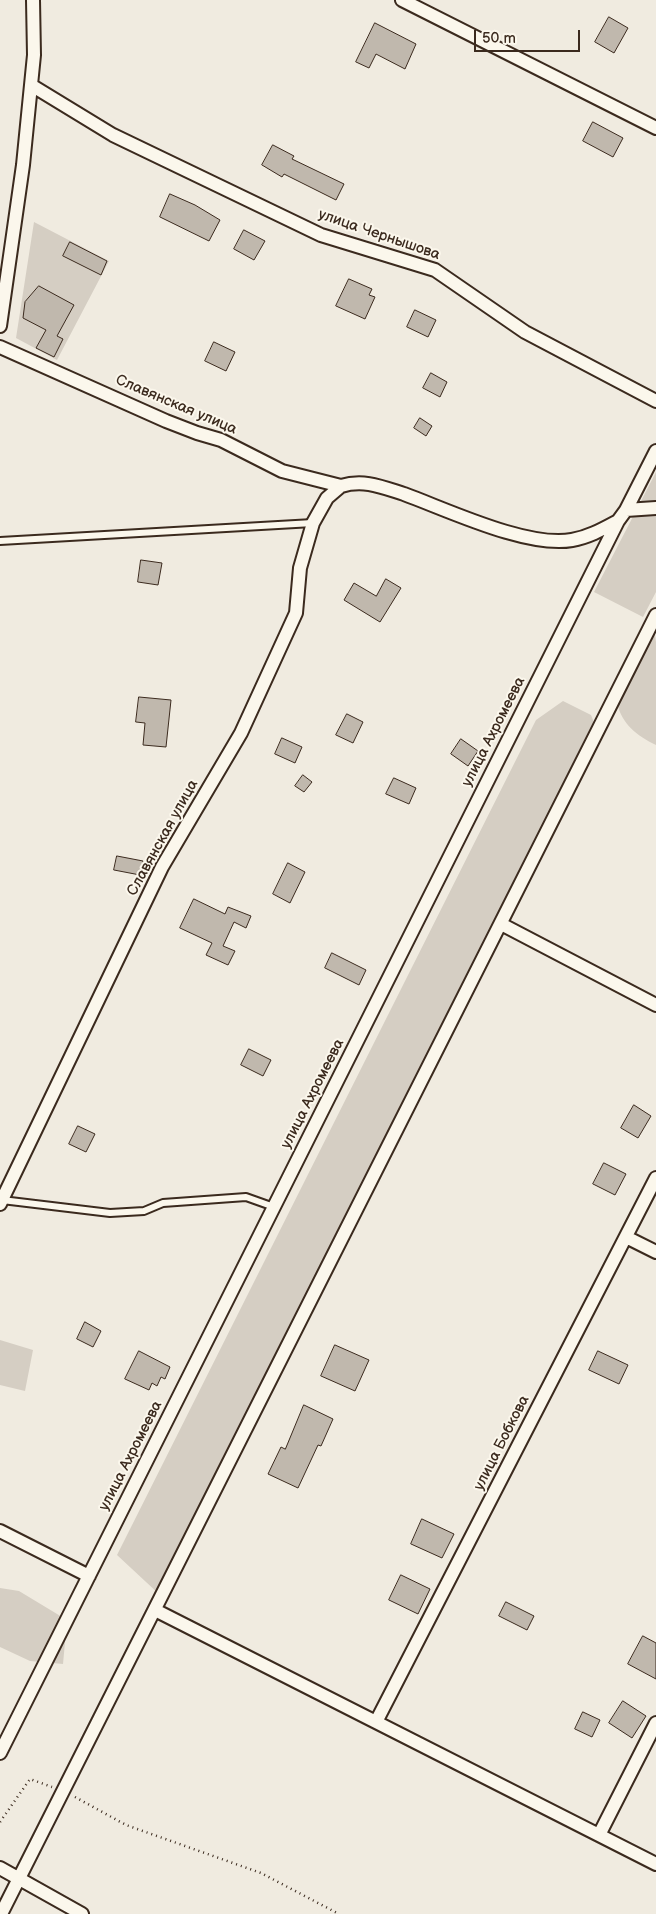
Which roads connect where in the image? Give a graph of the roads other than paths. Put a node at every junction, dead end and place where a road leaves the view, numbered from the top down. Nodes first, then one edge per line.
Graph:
1 (33, 0) edge
2 (402, 0) edge
3 (31, 84) junction
4 (656, 128) edge
5 (0, 326) edge
6 (0, 347) edge
7 (656, 401) edge
8 (656, 450) edge
9 (652, 465) edge
10 (341, 486) junction
11 (656, 508) edge
12 (626, 510) junction
13 (618, 522) junction
14 (313, 523) junction
15 (0, 541) edge
16 (656, 615) edge
17 (501, 924) junction
18 (656, 1005) edge
19 (656, 1178) edge
20 (1, 1202) edge
21 (275, 1207) junction
22 (626, 1237) junction
23 (656, 1252) edge
24 (0, 1532) edge
25 (89, 1576) junction
26 (154, 1610) junction
27 (376, 1722) junction
28 (656, 1723) edge
29 (0, 1753) edge
30 (599, 1836) junction
31 (656, 1864) edge
32 (0, 1868) edge
33 (19, 1878) junction
34 (1, 1914) edge
35 (82, 1914) edge

1 - 3 street
2 - 4 street
3 - 5 street
3 - 7 street, улица Чернышова
6 - 10 street, Славянская улица
8 - 9 street, улица Ахромеева
9 - 12 street, улица Ахромеева
10 - 13 street, Славянская улица
10 - 14 street, Славянская улица
11 - 12 street
12 - 13 street, улица Ахромеева
13 - 21 street, улица Ахромеева
14 - 15 lane
14 - 20 street, Славянская улица
16 - 17 street
17 - 18 street
17 - 26 street
19 - 22 street, улица Бобкова
20 - 21 lane
21 - 25 street, улица Ахромеева
22 - 23 street
22 - 27 street, улица Бобкова
24 - 25 street
25 - 29 street, улица Ахромеева
26 - 27 street
26 - 33 street
27 - 30 street
28 - 30 street
30 - 31 street
32 - 33 street
33 - 34 street
33 - 35 street

